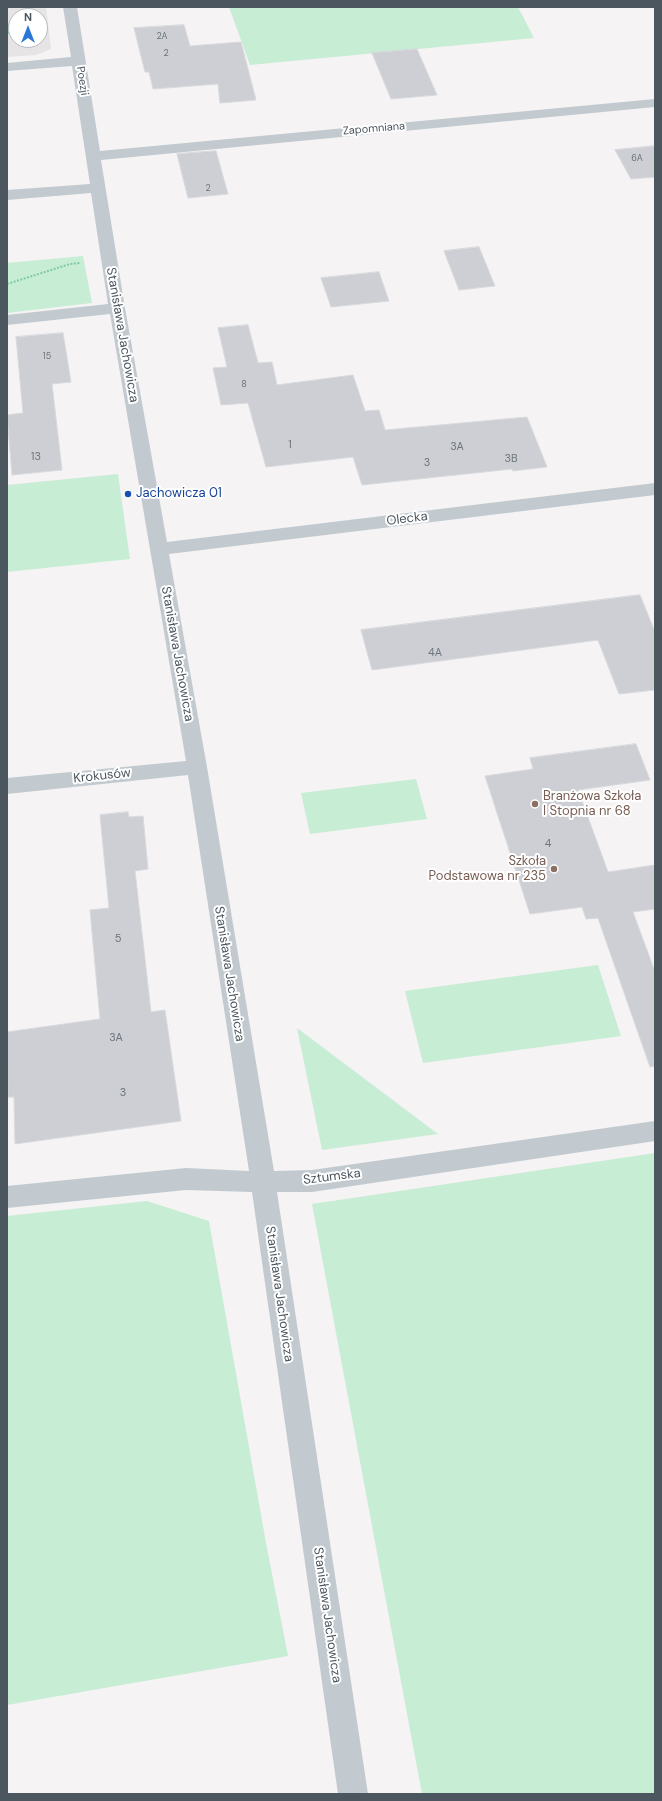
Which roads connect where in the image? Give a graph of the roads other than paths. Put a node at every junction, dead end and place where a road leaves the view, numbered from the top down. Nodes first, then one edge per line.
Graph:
1 (70, 7) edge
2 (79, 62) junction
3 (7, 67) edge
4 (655, 103) edge
5 (93, 156) junction
6 (98, 188) junction
7 (7, 195) edge
8 (117, 308) junction
9 (7, 320) edge
10 (655, 490) edge
11 (159, 549) junction
12 (197, 767) junction
13 (7, 786) edge
14 (655, 1131) edge
15 (262, 1182) junction
16 (7, 1197) edge
17 (353, 1794) edge

1 - 2 street, Poezji
2 - 3 street
2 - 5 street, Poezji
4 - 5 street, Zapomniana
5 - 6 street, Stanisława Jachowicza
6 - 7 street
6 - 8 street, Stanisława Jachowicza
8 - 9 street
8 - 11 street, Stanisława Jachowicza
10 - 11 street, Olecka
11 - 12 street, Stanisława Jachowicza
12 - 13 street, Krokusów
12 - 15 street, Stanisława Jachowicza
14 - 15 street, Sztumska
15 - 16 street, Sztumska
15 - 17 street, Stanisława Jachowicza

